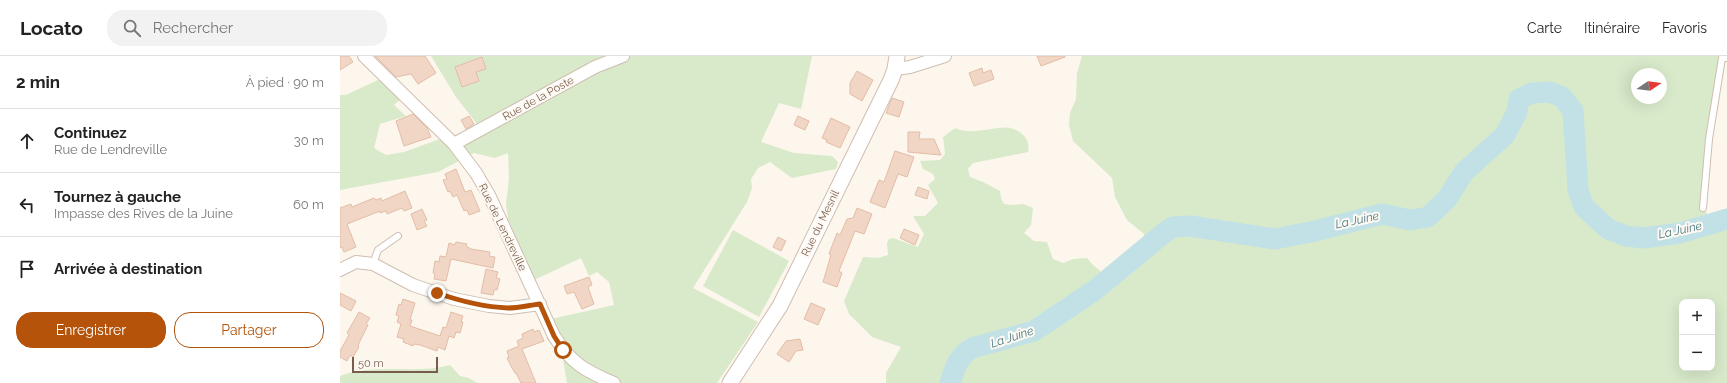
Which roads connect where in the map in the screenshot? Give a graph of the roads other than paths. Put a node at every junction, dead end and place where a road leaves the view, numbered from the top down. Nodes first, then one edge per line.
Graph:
1 (364, 56) edge
2 (623, 56) edge
3 (945, 56) edge
4 (1727, 58) edge
5 (896, 62) edge
6 (454, 144) junction
7 (1703, 208) dead end
8 (398, 236) dead end
9 (373, 264) junction
10 (340, 270) edge
11 (540, 304) junction
12 (614, 383) edge
13 (730, 383) edge

1 - 6 street, Rue de Lendreville
2 - 6 street, Rue de la Poste
3 - 5 street
4 - 7 lane
5 - 13 street, Rue du Mesnil
6 - 11 street, Rue de Lendreville
8 - 9 lane
9 - 10 street
9 - 11 street
11 - 12 street, Rue de Lendreville

